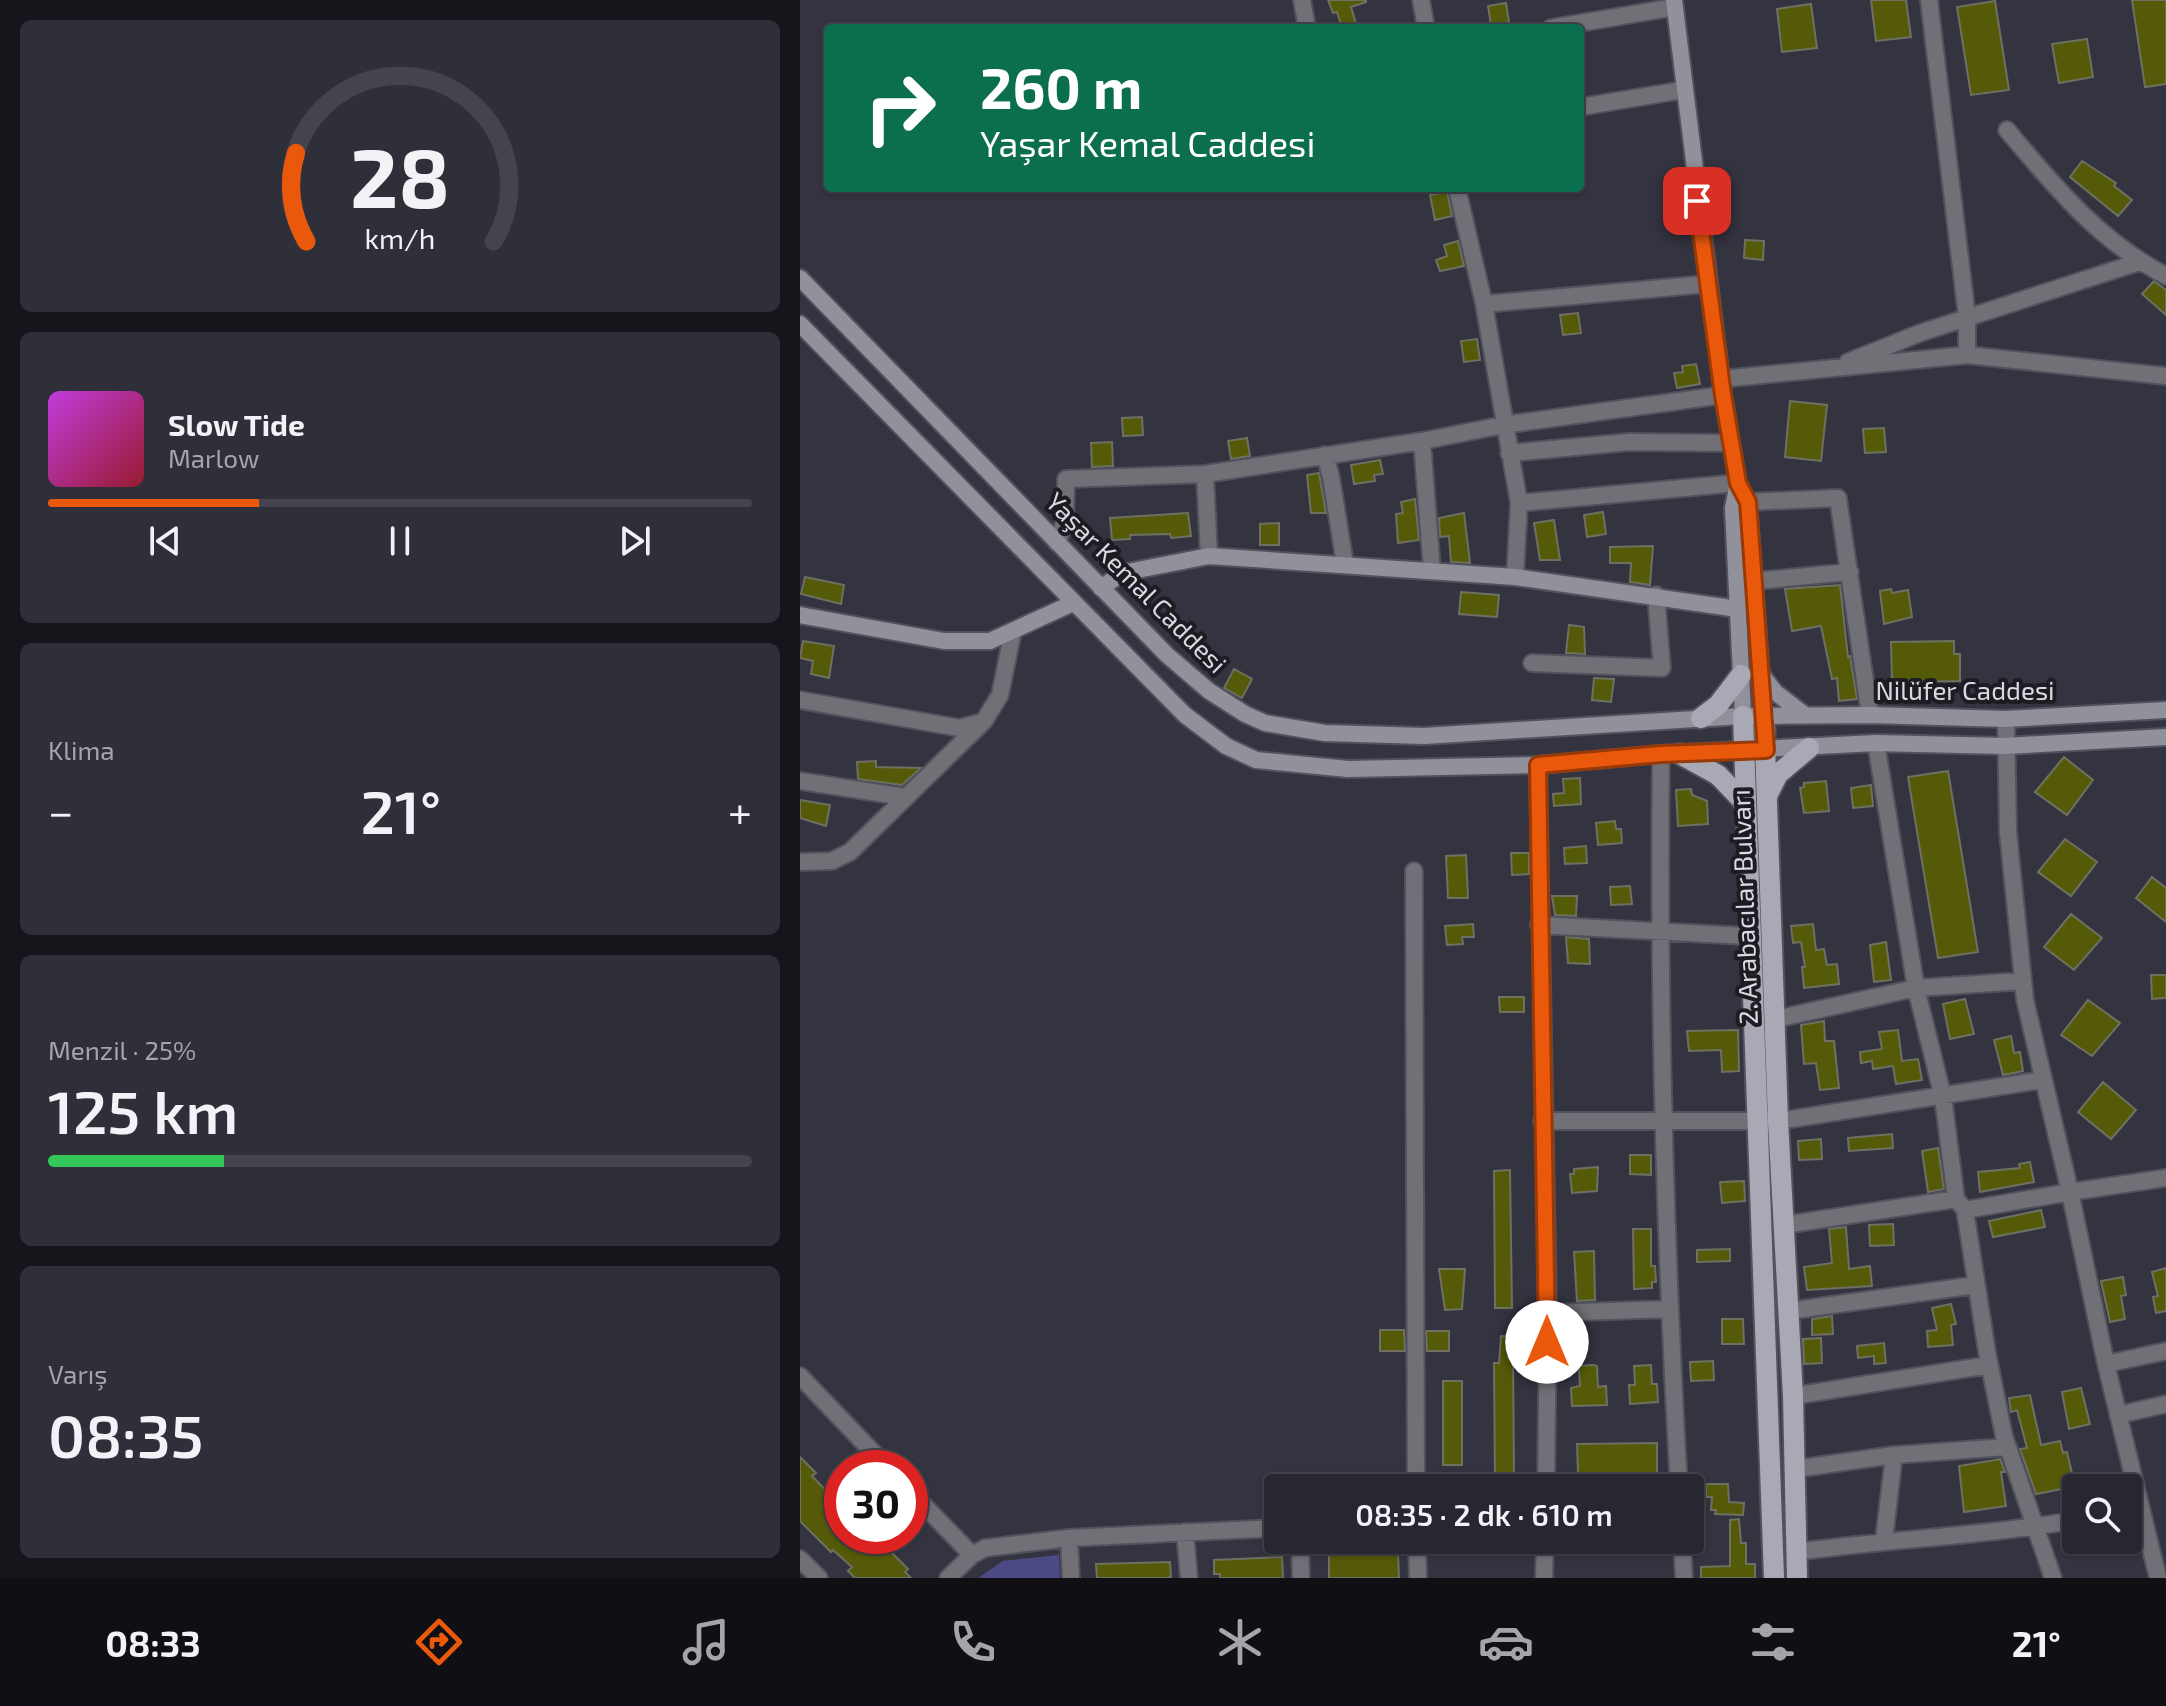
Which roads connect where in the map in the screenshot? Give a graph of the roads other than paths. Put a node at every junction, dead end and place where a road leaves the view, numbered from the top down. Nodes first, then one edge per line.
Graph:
1 (1302, 0) edge
2 (1421, 0) edge
3 (1929, 0) edge
4 (1675, 4) edge
5 (1306, 24) edge
6 (1425, 24) edge
7 (1572, 24) edge
8 (1683, 90) junction
9 (1584, 106) edge
10 (2007, 130) dead end
11 (1458, 192) edge
12 (2139, 262) junction
13 (2166, 276) edge
14 (800, 278) edge
15 (1707, 284) junction
16 (1484, 304) junction
17 (1967, 317) junction
18 (800, 324) edge
19 (1967, 355) junction
20 (1832, 368) junction
21 (2166, 376) edge
22 (1722, 387) junction
23 (1503, 425) junction
24 (1422, 441) junction
25 (1731, 443) junction
26 (1509, 453) junction
27 (1325, 455) junction
28 (1205, 474) junction
29 (1738, 483) junction
30 (1748, 502) junction
31 (1519, 503) junction
32 (1057, 543) junction
33 (1209, 556) junction
34 (1345, 564) junction
35 (1432, 571) junction
36 (1850, 572) junction
37 (1515, 577) junction
38 (1755, 581) junction
39 (1101, 588) junction
40 (1656, 595) junction
41 (1073, 603) junction
42 (1738, 609) junction
43 (800, 615) edge
44 (1013, 631) junction
45 (1532, 663) dead end
46 (1751, 675) junction
47 (800, 700) edge
48 (2166, 710) edge
49 (1870, 715) junction
50 (1743, 716) junction
51 (1764, 716) junction
52 (1806, 716) junction
53 (1701, 718) junction
54 (2006, 719) junction
55 (984, 721) junction
56 (2166, 737) edge
57 (1876, 743) junction
58 (2005, 746) junction
59 (1809, 748) junction
60 (1766, 750) junction
61 (1743, 751) junction
62 (1670, 754) junction
63 (1538, 765) junction
64 (800, 781) edge
65 (1767, 796) junction
66 (905, 797) junction
67 (1746, 804) junction
68 (800, 862) edge
69 (1414, 871) dead end
70 (1539, 925) junction
71 (1659, 932) junction
72 (1746, 936) dead end
73 (2023, 981) junction
74 (1916, 988) junction
75 (1776, 1019) junction
76 (2042, 1080) junction
77 (1943, 1097) junction
78 (1666, 1119) junction
79 (1769, 1120) junction
80 (1542, 1121) junction
81 (2165, 1184) edge
82 (2070, 1192) junction
83 (1960, 1204) junction
84 (1784, 1225) junction
85 (1976, 1285) junction
86 (1670, 1309) junction
87 (1788, 1311) junction
88 (1548, 1313) junction
89 (2166, 1351) edge
90 (2106, 1364) junction
91 (1989, 1365) junction
92 (800, 1376) edge
93 (1793, 1396) junction
94 (2166, 1404) edge
95 (2118, 1415) junction
96 (2007, 1447) junction
97 (871, 1450) edge
98 (1894, 1455) junction
99 (1794, 1469) junction
100 (1416, 1474) edge
101 (1546, 1474) edge
102 (1678, 1474) edge
103 (2127, 1474) edge
104 (928, 1510) edge
105 (2062, 1522) edge
106 (2034, 1527) junction
107 (1264, 1529) edge
108 (1185, 1532) junction
109 (2142, 1534) edge
110 (1069, 1538) junction
111 (1884, 1540) junction
112 (1796, 1552) junction
113 (1300, 1554) edge
114 (1417, 1554) edge
115 (1545, 1554) edge
116 (1683, 1554) edge
117 (972, 1555) junction
118 (800, 1559) edge
119 (819, 1578) edge
120 (948, 1578) edge
121 (1071, 1578) edge
122 (1189, 1578) edge
123 (1301, 1578) edge
124 (1418, 1578) edge
125 (1544, 1578) edge
126 (1684, 1578) edge
127 (1774, 1578) edge
128 (1797, 1578) edge
129 (2053, 1578) edge
130 (2158, 1578) edge

1 - 5 street
2 - 6 street
3 - 17 street
4 - 7 street
4 - 8 street, 2. Arabacılar Bulvarı
8 - 9 street
8 - 15 street, 2. Arabacılar Bulvarı
10 - 12 street
11 - 16 street
12 - 13 street
12 - 17 street
14 - 32 street, Yaşar Kemal Caddesi
15 - 16 street
15 - 22 street, 2. Arabacılar Bulvarı
16 - 23 street
17 - 19 street
17 - 20 street
18 - 41 street
19 - 20 street
19 - 21 street
20 - 22 street
22 - 23 street
22 - 25 street, 2. Arabacılar Bulvarı
23 - 24 street
23 - 26 street
24 - 27 street
24 - 35 street
25 - 26 street
25 - 29 street, 2. Arabacılar Bulvarı
26 - 31 street
27 - 28 street
27 - 34 street
28 - 32 street
28 - 33 street
29 - 30 street, 2. Arabacılar Bulvarı
29 - 31 street
29 - 42 street
30 - 36 street
30 - 38 street, 2. Arabacılar Bulvarı
31 - 37 street
32 - 39 street, Yaşar Kemal Caddesi
33 - 34 street
33 - 39 street
34 - 35 street
35 - 37 street
36 - 38 street
36 - 49 street
37 - 40 street
38 - 46 street, 2. Arabacılar Bulvarı
39 - 53 street, Yaşar Kemal Caddesi
40 - 42 street
40 - 45 street
41 - 44 street
41 - 63 street
42 - 46 street
43 - 44 street
44 - 55 street
46 - 50 street
46 - 51 street, 2. Arabacılar Bulvarı
46 - 52 street
46 - 53 main road
47 - 55 street
48 - 54 street, Nilüfer Caddesi
49 - 52 street, Nilüfer Caddesi
49 - 54 street, Nilüfer Caddesi
50 - 51 street, Yaşar Kemal Caddesi
50 - 53 street, Yaşar Kemal Caddesi
50 - 61 main road
51 - 52 street, Nilüfer Caddesi
51 - 60 main road, 2. Arabacılar Bulvarı
54 - 58 street
55 - 66 street
56 - 58 street
57 - 58 street
57 - 59 street
57 - 74 street
58 - 73 street
59 - 60 street
59 - 65 main road
60 - 61 street
60 - 65 main road, 2. Arabacılar Bulvarı
61 - 62 street
61 - 67 main road
62 - 63 street
62 - 67 main road
62 - 71 street
63 - 70 street
64 - 66 street
65 - 75 main road, 2. Arabacılar Bulvarı
66 - 68 street
67 - 79 main road
69 - 100 street
70 - 71 street
70 - 80 street
71 - 72 street
71 - 78 street
73 - 74 street
73 - 76 street
74 - 75 street
74 - 77 street
75 - 79 main road, 2. Arabacılar Bulvarı
76 - 77 street
76 - 82 street
77 - 79 street
77 - 83 street
78 - 79 street
78 - 80 street
78 - 86 street
79 - 84 main road, 2. Arabacılar Bulvarı
79 - 127 main road
80 - 88 street
81 - 82 street
82 - 83 street
82 - 90 street
83 - 84 street
83 - 85 street
84 - 87 main road, 2. Arabacılar Bulvarı
85 - 87 street
85 - 91 street
86 - 88 street
86 - 102 street
87 - 93 main road, 2. Arabacılar Bulvarı
88 - 101 street
89 - 90 street
90 - 95 street
91 - 93 street
91 - 96 street
92 - 97 street
93 - 99 main road, 2. Arabacılar Bulvarı
94 - 95 street
95 - 103 street
96 - 98 street
96 - 106 street
98 - 99 street
98 - 111 street
99 - 112 main road, 2. Arabacılar Bulvarı
104 - 117 street
105 - 106 street
106 - 111 street
106 - 129 street
107 - 108 street
108 - 110 street
108 - 122 street
109 - 130 street
110 - 117 street
110 - 121 street
111 - 112 street
112 - 128 main road, 2. Arabacılar Bulvarı
113 - 123 street
114 - 124 street
115 - 125 street
116 - 126 street
117 - 120 street
118 - 119 street

